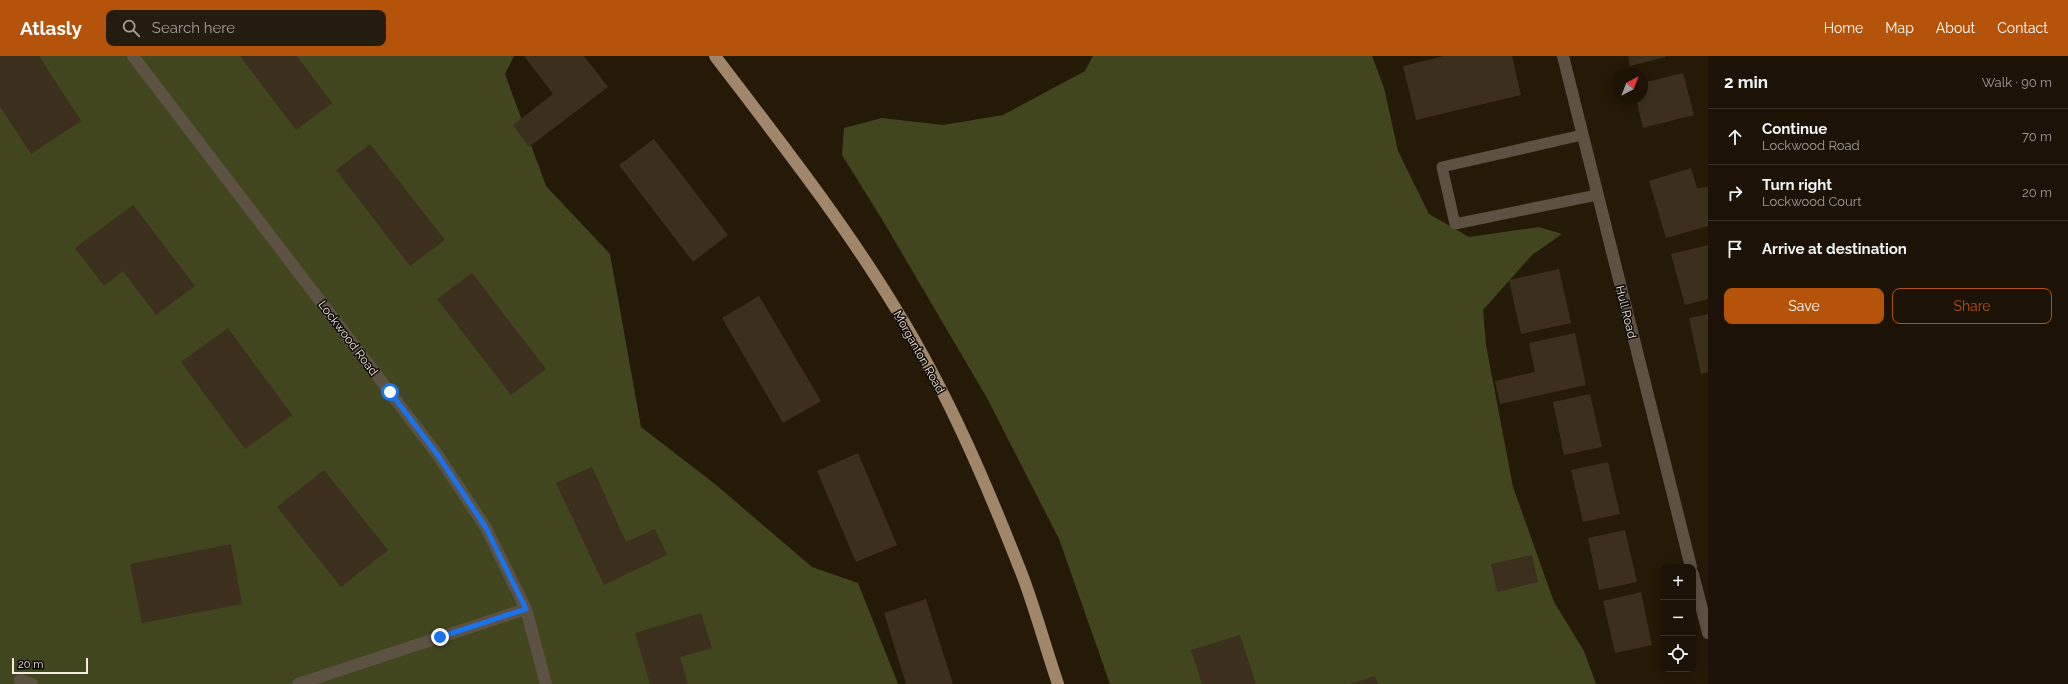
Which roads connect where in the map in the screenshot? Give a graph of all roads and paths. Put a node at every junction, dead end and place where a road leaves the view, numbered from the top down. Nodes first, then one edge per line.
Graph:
1 (133, 56) edge
2 (715, 56) edge
3 (1563, 56) edge
4 (1582, 134) junction
5 (1597, 195) junction
6 (1690, 564) edge
7 (1696, 586) edge
8 (526, 609) junction
9 (1708, 633) edge
10 (20, 680) dead end
11 (32, 684) edge
12 (298, 684) edge
13 (546, 684) edge
14 (1058, 684) edge

1 - 8 street, Lockwood Road
2 - 14 main road, Morganton Road
3 - 4 street, Hull Road
4 - 5 street, Hull Road
4 - 5 lane
5 - 6 street, Hull Road
7 - 9 street
8 - 12 street
8 - 13 street, Lockwood Road
10 - 11 street

